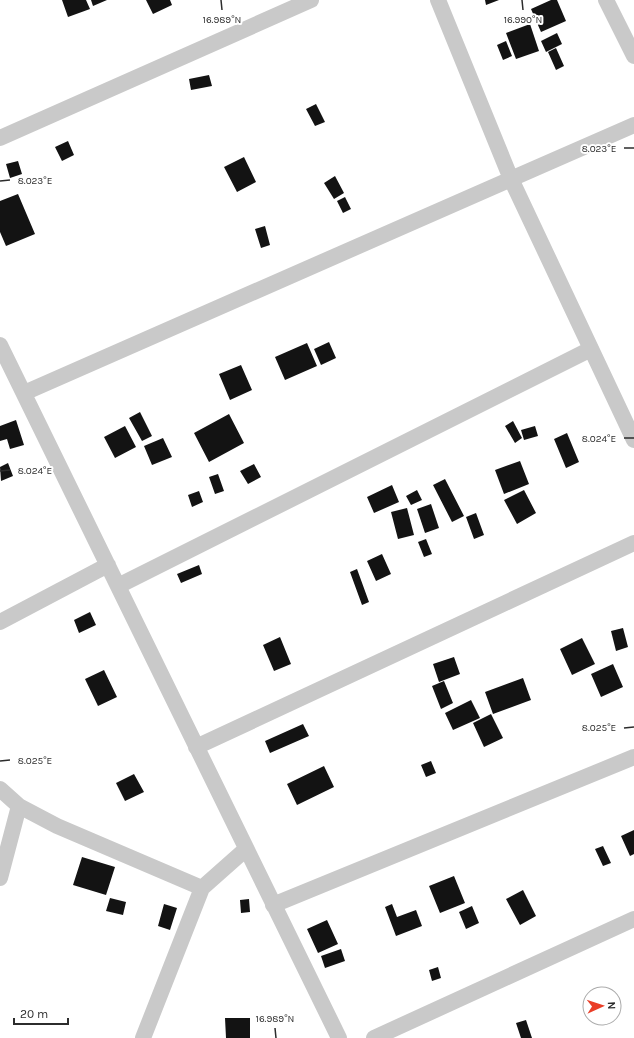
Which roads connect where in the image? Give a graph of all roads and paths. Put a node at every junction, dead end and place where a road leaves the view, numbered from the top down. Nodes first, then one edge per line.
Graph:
1 (311, 0) edge
2 (438, 0) edge
3 (606, 0) edge
4 (634, 56) edge
5 (634, 125) edge
6 (0, 138) edge
7 (511, 179) junction
8 (0, 345) edge
9 (591, 349) junction
10 (24, 393) junction
11 (634, 440) edge
12 (634, 543) edge
13 (108, 565) junction
14 (118, 586) junction
15 (0, 622) edge
16 (196, 747) junction
17 (634, 757) edge
18 (0, 789) edge
19 (19, 806) junction
20 (246, 849) junction
21 (0, 878) edge
22 (202, 888) junction
23 (273, 905) junction
24 (634, 919) edge
25 (142, 1038) edge
26 (338, 1038) edge
27 (374, 1038) edge

1 - 6 street
2 - 7 street
3 - 4 street
5 - 7 street
7 - 9 street
7 - 10 street
8 - 10 street
9 - 11 street
9 - 14 street
10 - 13 street
12 - 16 street
13 - 14 street
13 - 15 street
14 - 16 street
16 - 20 street
17 - 23 street
18 - 19 street
19 - 21 street
19 - 22 street
20 - 22 street
20 - 23 street
22 - 25 street
23 - 26 street
24 - 27 street

